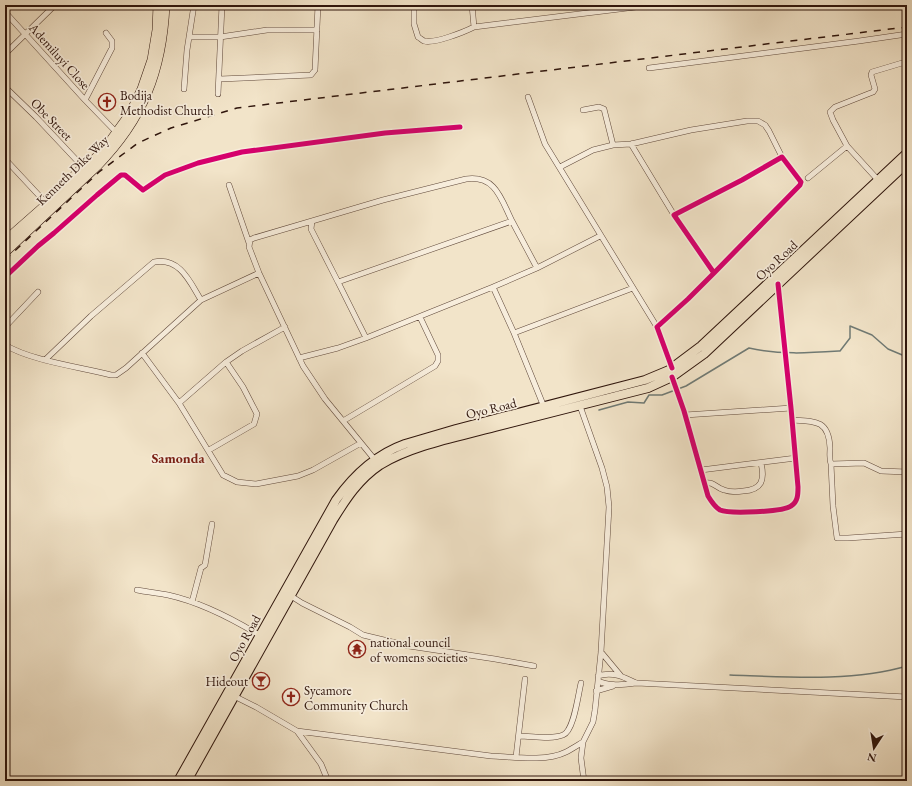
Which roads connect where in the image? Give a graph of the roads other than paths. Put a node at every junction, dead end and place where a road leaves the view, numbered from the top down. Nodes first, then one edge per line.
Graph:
1 (54, 5) edge
2 (158, 5) edge
3 (165, 5) edge
4 (194, 5) edge
5 (222, 5) edge
6 (318, 5) edge
7 (414, 5) edge
8 (472, 5) edge
9 (652, 5) edge
10 (5, 12) edge
11 (474, 27) junction
12 (317, 30) junction
13 (106, 33) dead end
14 (907, 34) edge
15 (26, 35) junction
16 (189, 37) junction
17 (220, 37) junction
18 (5, 54) edge
19 (902, 63) dead end
20 (649, 68) dead end
21 (220, 79) junction
22 (5, 87) edge
23 (184, 89) dead end
24 (218, 94) dead end
25 (528, 97) dead end
26 (85, 100) junction
27 (583, 110) dead end
28 (460, 127) dead end
29 (119, 136) junction
30 (631, 144) junction
31 (613, 146) junction
32 (847, 146) junction
33 (907, 153) edge
34 (782, 157) junction
35 (5, 159) edge
36 (907, 163) edge
37 (83, 167) junction
38 (560, 167) junction
39 (808, 178) dead end
40 (878, 180) junction
41 (229, 186) dead end
42 (870, 193) junction
43 (47, 204) junction
44 (674, 215) junction
45 (312, 221) junction
46 (512, 221) junction
47 (600, 236) junction
48 (8, 238) edge
49 (249, 243) junction
50 (5, 252) edge
51 (537, 268) junction
52 (259, 273) junction
53 (714, 273) junction
54 (5, 277) edge
55 (338, 282) junction
56 (778, 284) junction
57 (493, 288) junction
58 (633, 288) junction
59 (38, 292) dead end
60 (202, 300) junction
61 (420, 317) junction
62 (5, 327) edge
63 (285, 327) junction
64 (657, 327) junction
65 (514, 333) junction
66 (366, 338) junction
67 (5, 345) edge
68 (142, 353) junction
69 (300, 358) junction
70 (45, 360) junction
71 (226, 362) junction
72 (672, 368) junction
73 (672, 377) junction
74 (179, 402) junction
75 (580, 406) junction
76 (544, 407) junction
77 (791, 408) junction
78 (685, 415) junction
79 (792, 420) junction
80 (343, 421) junction
81 (361, 443) junction
82 (209, 450) junction
83 (796, 458) junction
84 (375, 460) junction
85 (761, 463) junction
86 (831, 464) junction
87 (701, 470) junction
88 (907, 472) edge
89 (704, 483) junction
90 (212, 524) dead end
91 (907, 534) edge
92 (137, 590) dead end
93 (291, 596) junction
94 (192, 602) junction
95 (259, 635) junction
96 (601, 652) junction
97 (534, 666) dead end
98 (622, 676) junction
99 (525, 679) dead end
100 (598, 679) junction
101 (581, 684) dead end
102 (637, 684) junction
103 (618, 685) junction
104 (596, 691) junction
105 (232, 695) junction
106 (907, 697) edge
107 (297, 731) junction
108 (519, 736) junction
109 (583, 742) junction
110 (516, 757) junction
111 (188, 779) edge
112 (178, 781) edge
113 (198, 781) edge
114 (328, 781) edge
115 (584, 781) edge

1 - 15 street
2 - 29 highway, Kenneth Dike Way
3 - 29 highway, Kenneth Dike Way
4 - 16 street
5 - 17 street
6 - 12 street
7 - 11 street
8 - 11 street
9 - 11 street
10 - 15 street, Ademiluyi Close
12 - 17 street
12 - 21 street
13 - 26 street
14 - 20 street
15 - 18 street
15 - 26 street, Ademiluyi Close
16 - 17 street
16 - 23 street
17 - 21 street
19 - 32 street
21 - 24 street
22 - 37 street, Obe Street
25 - 38 street
26 - 29 street, Ademiluyi Close
27 - 31 street
28 - 54 street
29 - 37 highway, Kenneth Dike Way
29 - 48 highway, Kenneth Dike Way
30 - 31 street
30 - 34 street
30 - 44 street
31 - 38 street
32 - 39 street
32 - 40 street
33 - 40 main road, Oyo Road
34 - 44 street
34 - 53 street
35 - 43 street
36 - 42 main road, Oyo Road
37 - 43 highway, Kenneth Dike Way
38 - 47 street
40 - 42 main road, Oyo Road
41 - 49 street
42 - 56 main road, Oyo Road
42 - 72 main road, Oyo Road
43 - 48 highway, Kenneth Dike Way
44 - 53 street
45 - 46 street
45 - 49 street
45 - 55 street
46 - 51 street
46 - 55 street
47 - 51 street
47 - 58 street
48 - 50 highway, Kenneth Dike Way
49 - 52 street
51 - 57 street
52 - 60 street
52 - 63 street
53 - 64 street
55 - 66 street
56 - 73 main road, Oyo Road
56 - 77 street
57 - 61 street
57 - 65 street
58 - 64 street
58 - 65 street
59 - 62 street
60 - 68 street
60 - 70 street
61 - 66 street
61 - 80 street
63 - 69 street
63 - 71 street
64 - 72 street
65 - 76 street
66 - 69 street
67 - 70 street
68 - 70 street
68 - 74 street
69 - 80 street
71 - 74 street
71 - 82 street
72 - 76 main road, Oyo Road
73 - 75 main road, Oyo Road
73 - 78 street
74 - 82 street
75 - 93 main road, Oyo Road
75 - 96 street
76 - 84 main road, Oyo Road
77 - 78 street
77 - 79 street
78 - 87 street
79 - 83 street
79 - 86 street
80 - 81 street
81 - 82 street
81 - 84 street
83 - 85 street
83 - 89 street
84 - 95 main road, Oyo Road
85 - 87 street
85 - 89 street
86 - 88 street
86 - 91 street
87 - 89 street
90 - 94 street
92 - 94 street
93 - 97 street
93 - 105 main road, Oyo Road
94 - 95 street
95 - 105 main road, Oyo Road
96 - 98 street
96 - 100 street
98 - 100 street
98 - 102 street
99 - 108 street
100 - 103 street
100 - 104 street
101 - 108 street
102 - 103 street
102 - 106 street
103 - 104 street
104 - 109 street
105 - 107 street
105 - 111 main road, Oyo Road
105 - 112 main road, Oyo Road
107 - 110 street
107 - 114 street
108 - 110 street
109 - 110 street
109 - 115 street
111 - 113 street

